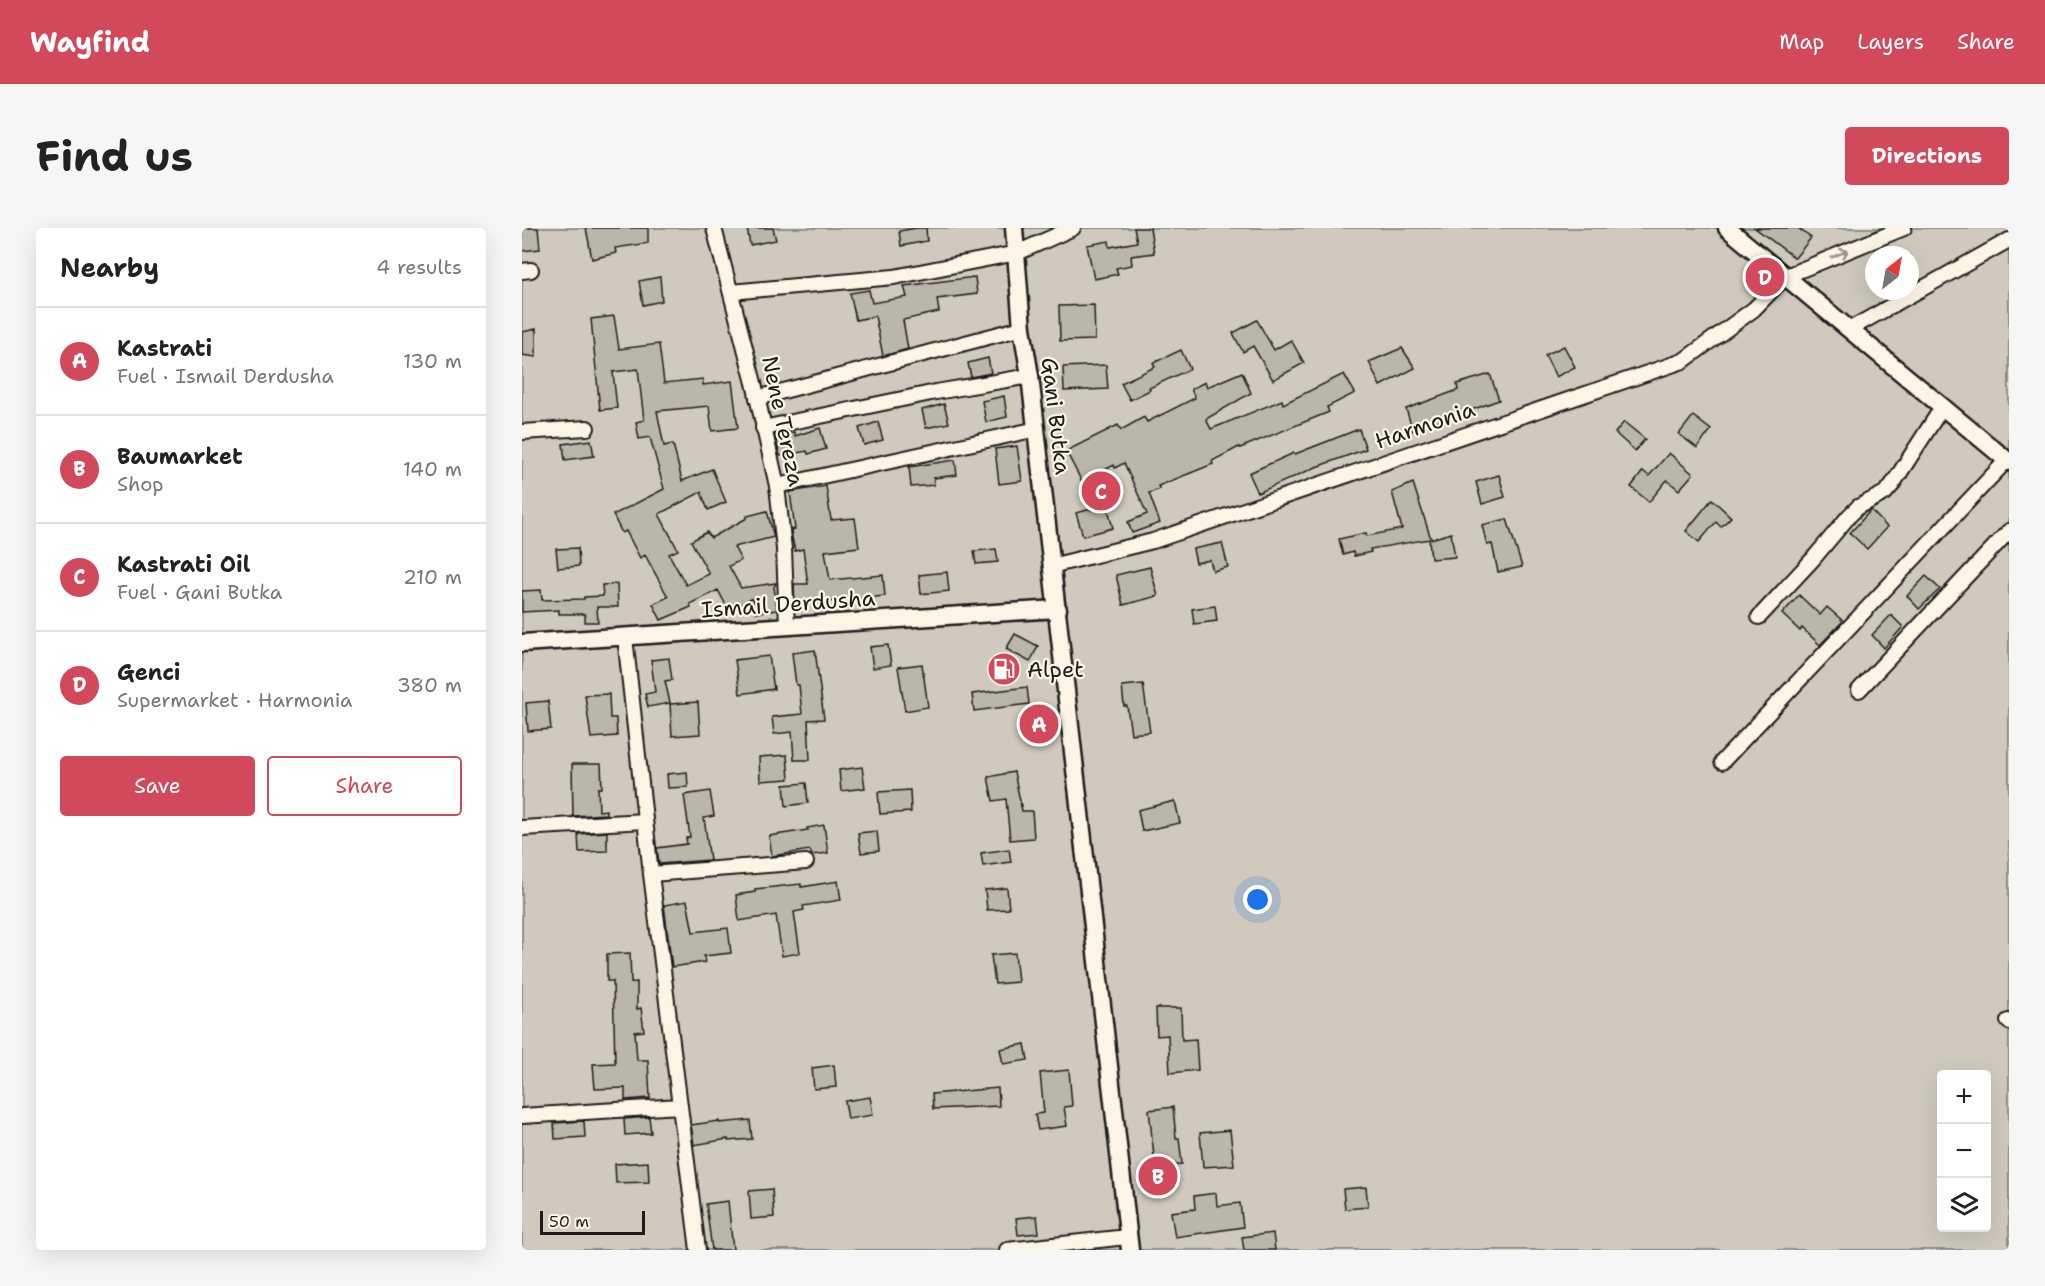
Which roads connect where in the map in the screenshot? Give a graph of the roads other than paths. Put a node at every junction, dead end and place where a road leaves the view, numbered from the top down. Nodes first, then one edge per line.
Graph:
1 (714, 228) edge
2 (1014, 228) edge
3 (1073, 228) edge
4 (1727, 228) edge
5 (1904, 228) edge
6 (2009, 240) edge
7 (1017, 253) junction
8 (1786, 276) junction
9 (731, 292) junction
10 (1022, 328) junction
11 (1850, 329) junction
12 (1030, 376) junction
13 (757, 398) junction
14 (1943, 406) junction
15 (587, 428) dead end
16 (763, 428) junction
17 (1036, 429) junction
18 (522, 432) edge
19 (2008, 461) edge
20 (777, 486) junction
21 (2009, 531) edge
22 (1051, 566) junction
23 (1058, 609) junction
24 (1759, 617) dead end
25 (787, 626) junction
26 (625, 637) junction
27 (522, 644) edge
28 (1859, 690) dead end
29 (1722, 762) dead end
30 (645, 821) junction
31 (522, 828) edge
32 (806, 862) dead end
33 (651, 874) junction
34 (680, 1106) junction
35 (522, 1116) edge
36 (1128, 1243) edge
37 (698, 1250) edge
38 (1007, 1250) edge

1 - 9 street, Nene Tereza
2 - 7 main road, Gani Butka
3 - 7 street
4 - 8 main road
8 -> 5 street
6 - 11 street
7 - 9 street
7 - 10 main road, Gani Butka
8 - 11 main road
8 - 22 street, Harmonia
9 - 13 street, Nene Tereza
10 - 12 main road, Gani Butka
10 - 13 street
11 - 14 main road
12 - 16 street
12 - 17 main road, Gani Butka
13 - 16 street, Nene Tereza
14 - 19 main road
14 - 24 street
15 - 18 street
16 - 20 street, Nene Tereza
17 - 20 street
17 - 22 main road, Gani Butka
19 - 29 street
20 - 25 street, Nene Tereza
21 - 28 street
22 - 23 main road, Gani Butka
23 - 25 main road, Ismail Derdusha
23 - 36 main road, Gani Butka
25 - 26 main road, Ismail Derdusha
26 - 27 main road, Ismail Derdusha
26 - 30 street
30 - 31 street
30 - 33 street
32 - 33 street
33 - 34 street
34 - 35 street
34 - 37 street
36 - 38 street

